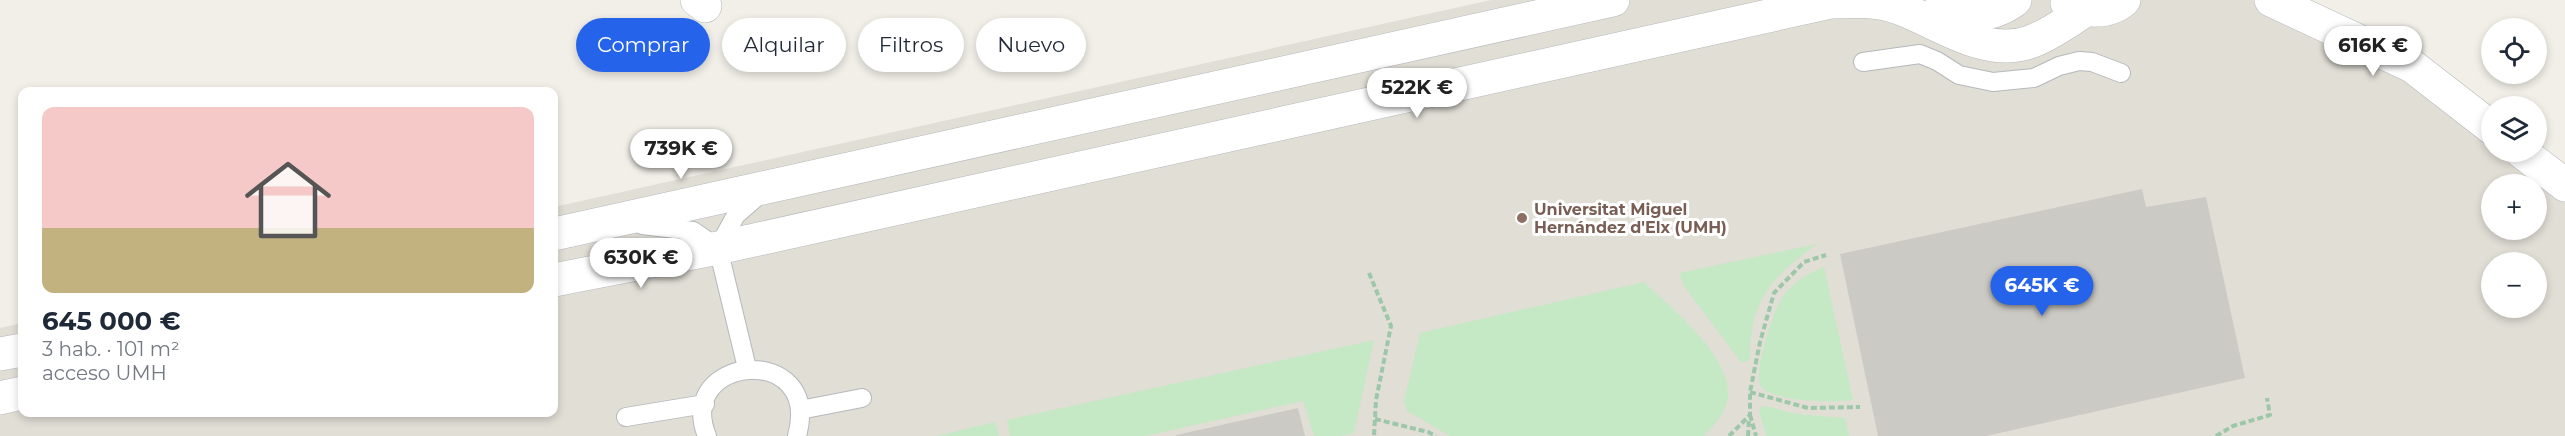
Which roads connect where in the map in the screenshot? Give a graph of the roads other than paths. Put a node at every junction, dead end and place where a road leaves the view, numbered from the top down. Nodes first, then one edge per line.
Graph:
1 (1613, 0) edge
2 (1942, 0) edge
3 (2015, 0) edge
4 (2124, 0) edge
5 (2271, 0) edge
6 (2075, 5) edge
7 (1863, 62) dead end
8 (2121, 73) dead end
9 (2481, 119) edge
10 (2535, 162) edge
11 (2565, 185) edge
12 (768, 187) junction
13 (604, 223) junction
14 (558, 233) edge
15 (718, 248) junction
16 (558, 279) edge
17 (18, 351) edge
18 (0, 354) edge
19 (747, 368) junction
20 (18, 394) edge
21 (0, 398) edge
22 (862, 398) dead end
23 (705, 404) junction
24 (800, 410) junction
25 (626, 417) dead end
26 (707, 436) edge
27 (797, 436) edge

1 - 12 street
2 - 3 street
4 - 6 street
5 - 9 street
6 - 15 street
7 - 8 lane
10 - 11 street
12 - 13 street
12 - 15 lane
13 - 14 street
13 - 15 lane
15 - 16 street
15 - 19 lane
17 - 18 street
19 - 23 lane
19 - 24 lane
20 - 21 street
22 - 24 lane
23 - 25 lane
23 - 26 lane
24 - 27 lane

